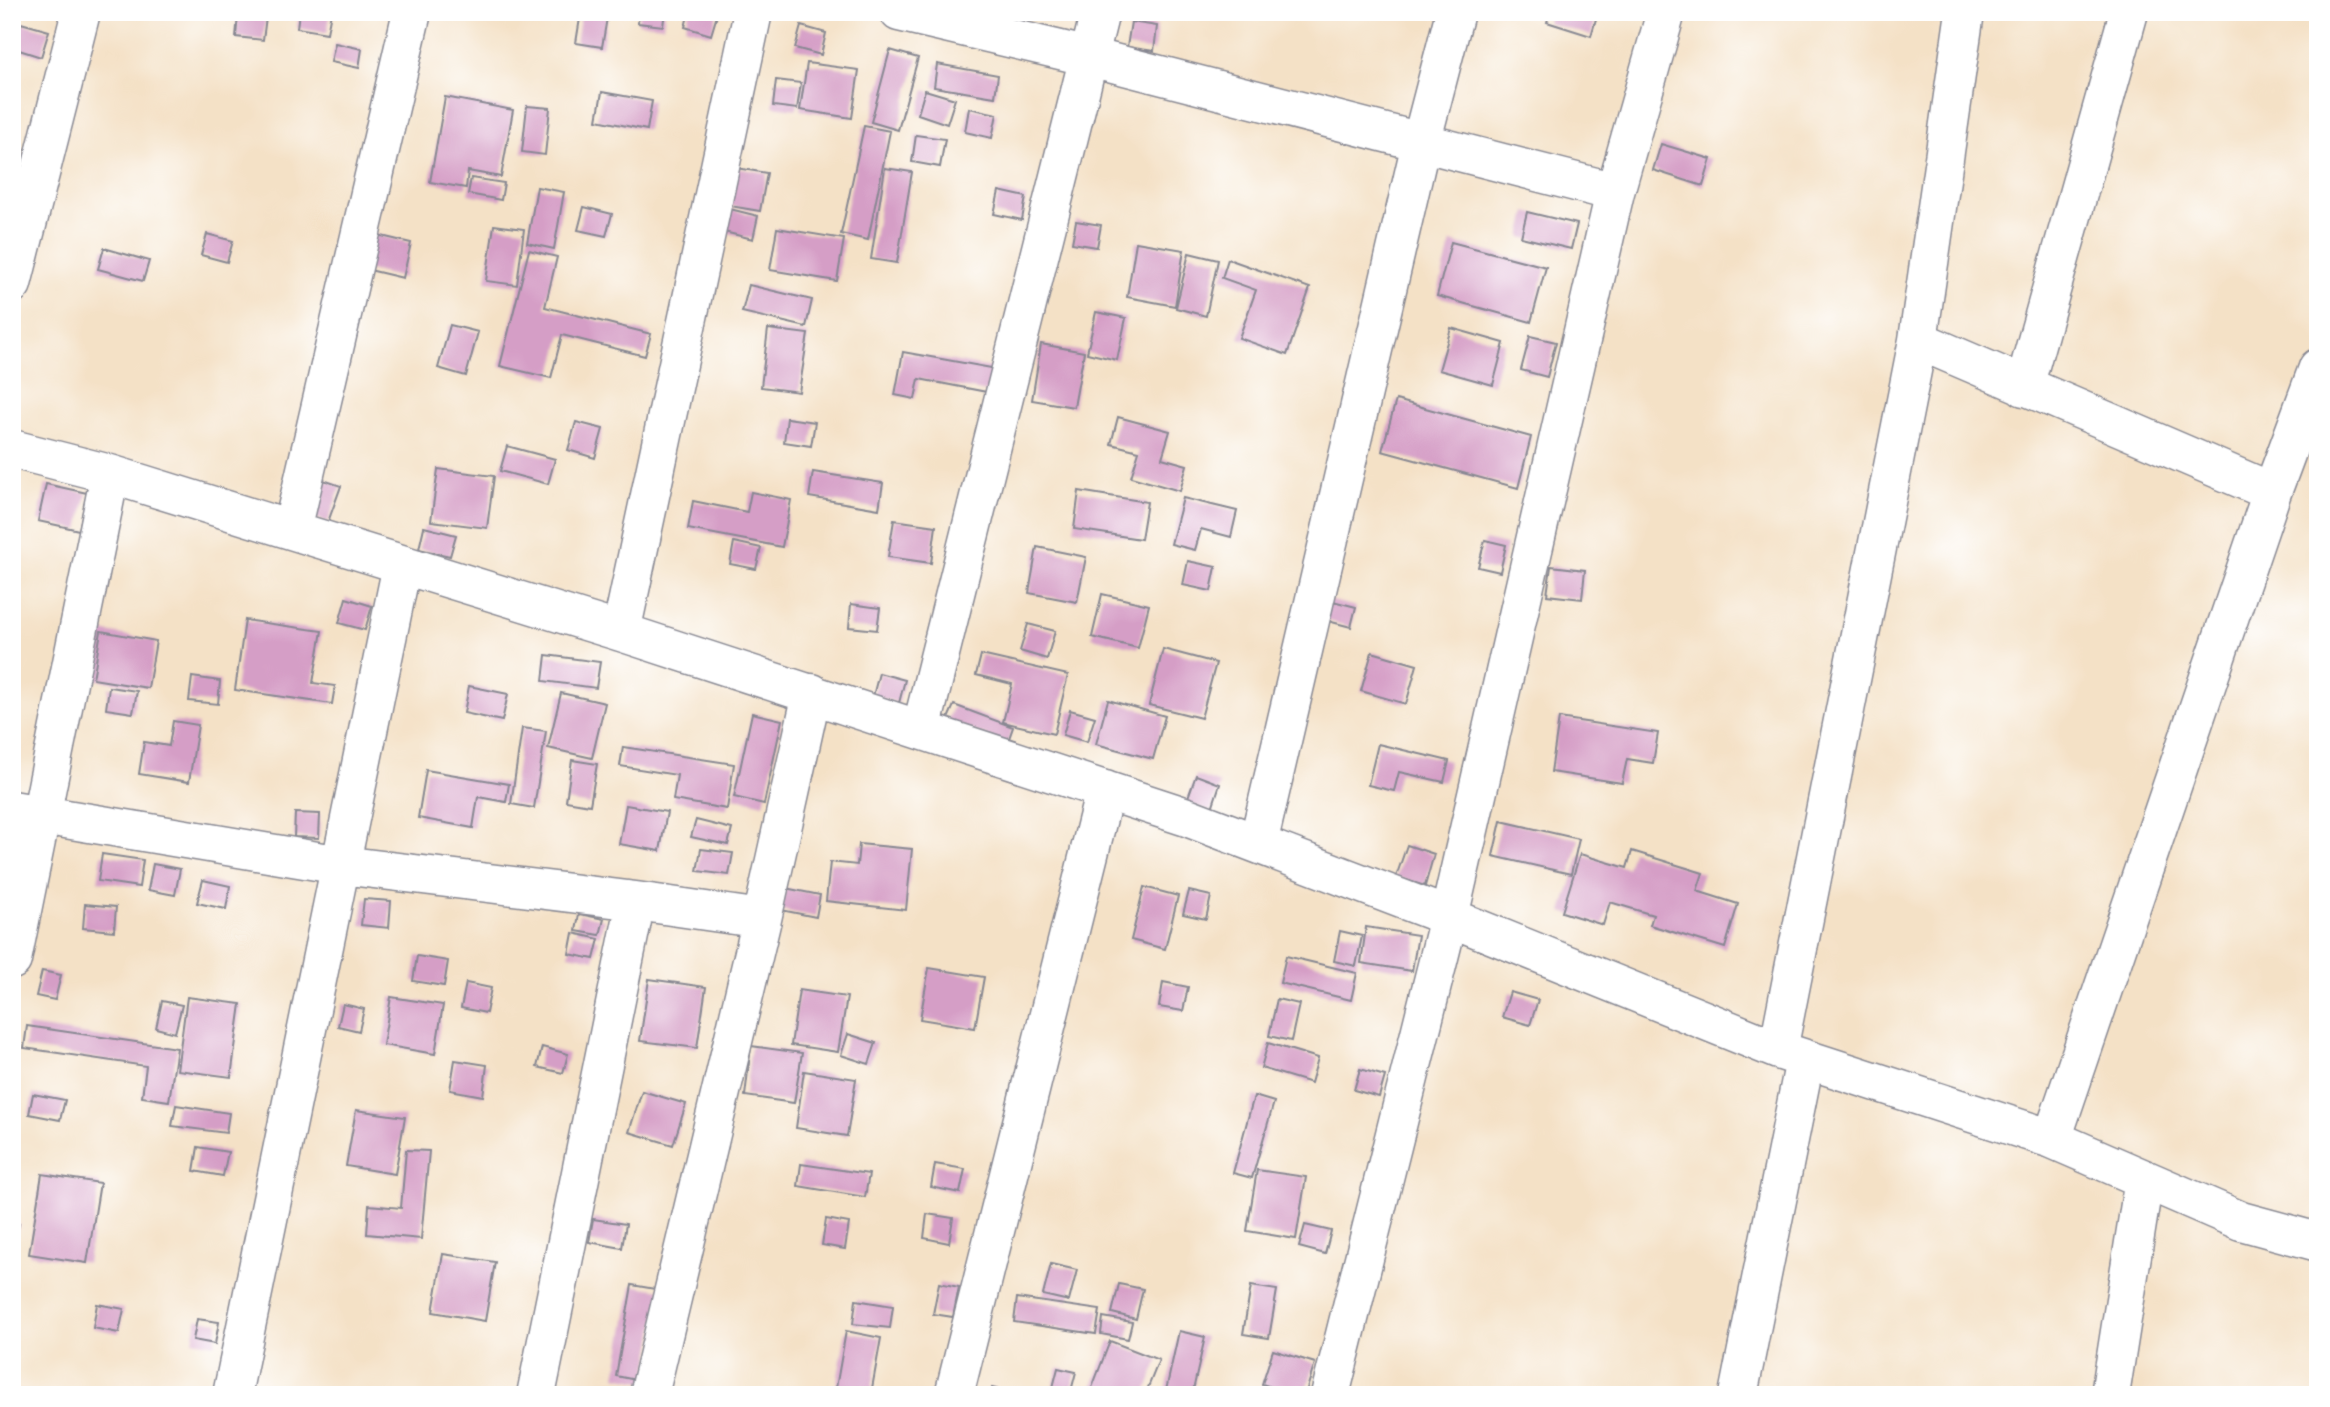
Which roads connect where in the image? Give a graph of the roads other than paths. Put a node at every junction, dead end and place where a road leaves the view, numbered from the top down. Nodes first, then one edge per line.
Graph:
1 (81, 12) edge
2 (412, 12) edge
3 (753, 12) edge
4 (900, 12) edge
5 (1100, 12) edge
6 (1455, 12) edge
7 (1665, 12) edge
8 (1965, 12) edge
9 (2129, 12) edge
10 (1090, 57) junction
11 (1422, 143) junction
12 (1615, 191) junction
13 (12, 284) edge
14 (1918, 340) junction
15 (2318, 368) edge
16 (2024, 387) junction
17 (12, 449) edge
18 (110, 474) junction
19 (2272, 492) junction
20 (292, 530) junction
21 (402, 565) junction
22 (621, 632) junction
23 (812, 693) junction
24 (921, 730) junction
25 (1105, 790) junction
26 (26, 812) edge
27 (1258, 844) junction
28 (341, 865) junction
29 (636, 901) junction
30 (1448, 917) junction
31 (762, 919) junction
32 (12, 960) edge
33 (1791, 1055) junction
34 (2052, 1139) junction
35 (2144, 1179) junction
36 (2318, 1242) edge
37 (232, 1395) edge
38 (536, 1395) edge
39 (649, 1395) edge
40 (954, 1395) edge
41 (1330, 1395) edge
42 (1738, 1395) edge
43 (2110, 1395) edge

1 - 13 street
2 - 20 street
3 - 22 street
4 - 10 street
5 - 10 street
6 - 11 street
7 - 12 street
8 - 14 street
9 - 16 street
10 - 11 street
10 - 24 street
11 - 12 street
11 - 27 street
12 - 30 street
14 - 16 street
14 - 33 street
15 - 19 street
16 - 19 street
17 - 18 street
18 - 20 street
18 - 26 street
19 - 34 street
20 - 21 street
21 - 22 street
21 - 28 street
22 - 23 street
23 - 24 street
23 - 31 street
24 - 25 street
25 - 27 street
25 - 40 street
26 - 28 street
26 - 32 street
27 - 30 street
28 - 29 street
28 - 37 street
29 - 31 street
29 - 38 street
30 - 33 street
30 - 41 street
31 - 39 street
33 - 34 street
33 - 42 street
34 - 35 street
35 - 36 street
35 - 43 street

